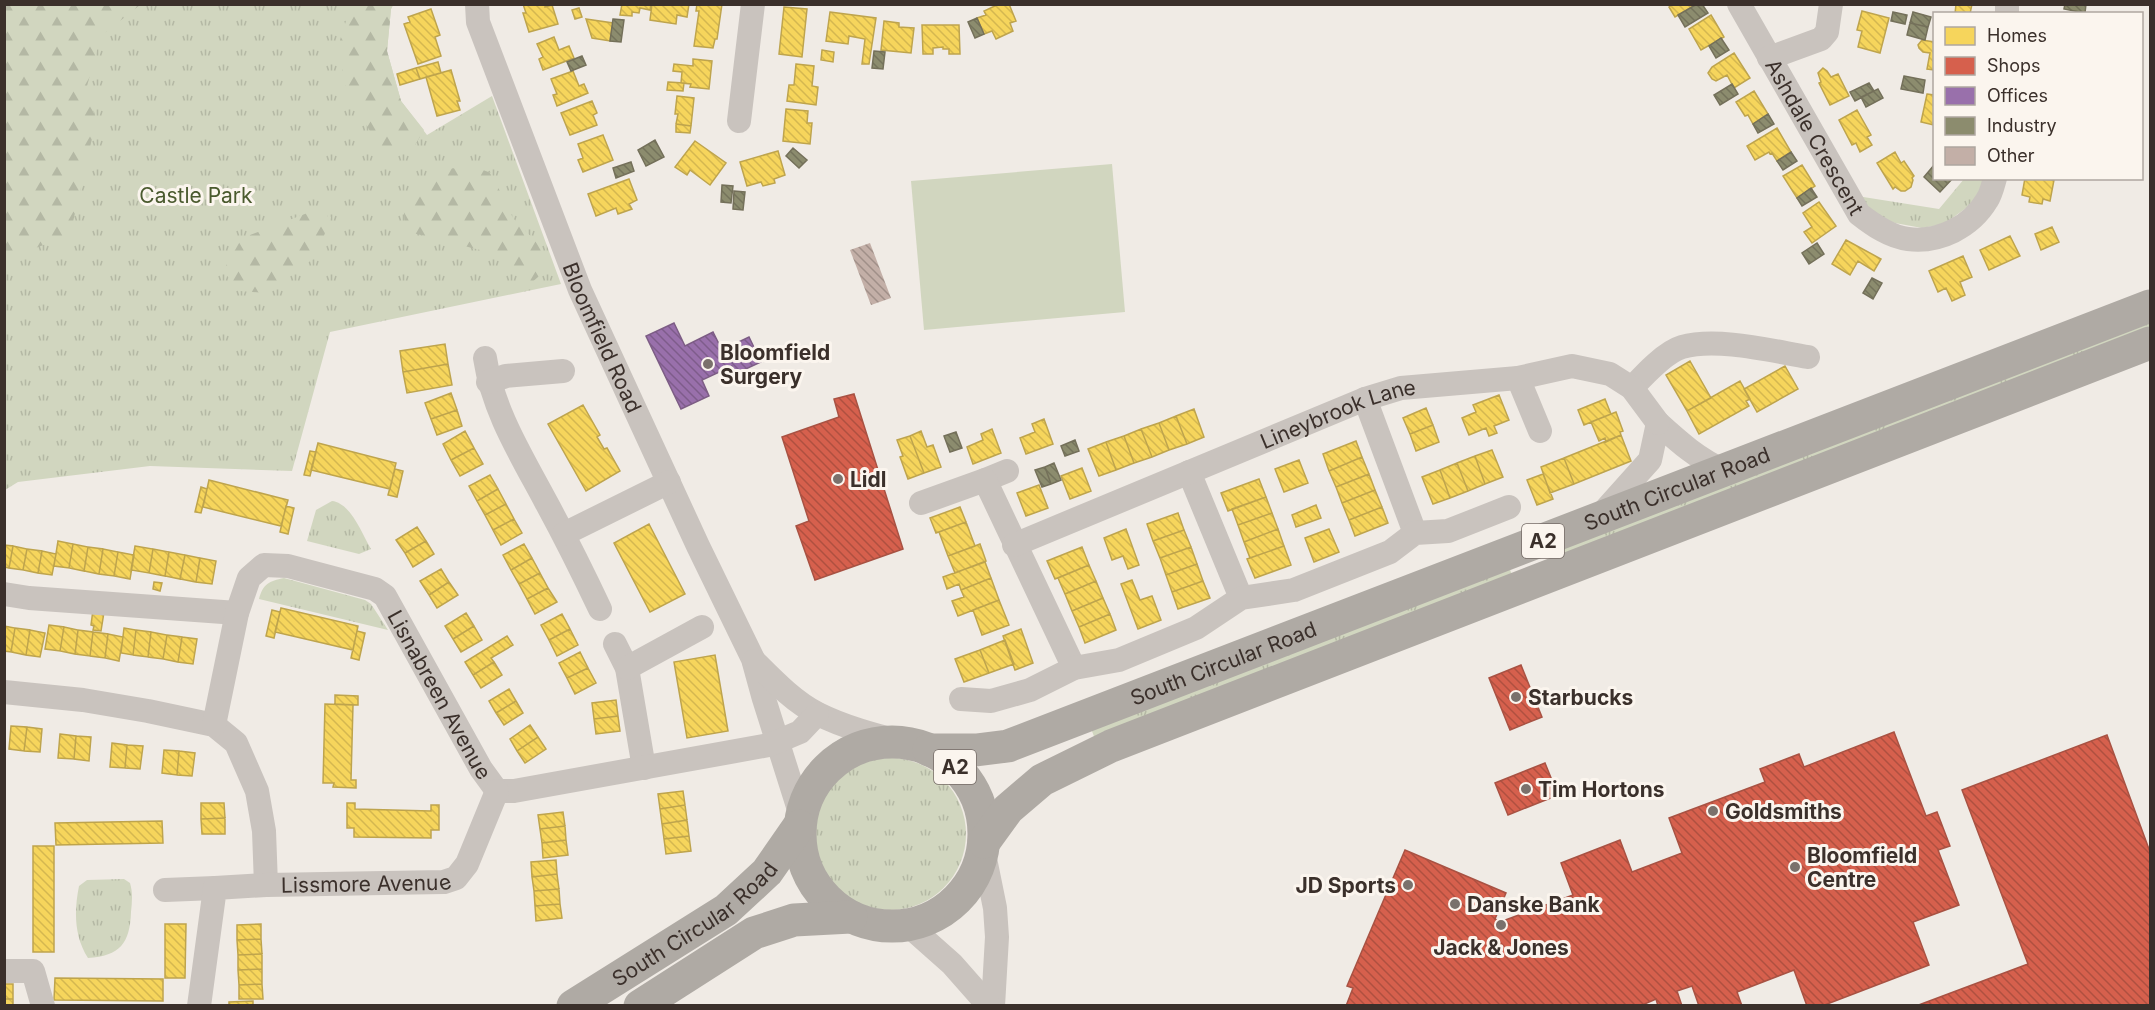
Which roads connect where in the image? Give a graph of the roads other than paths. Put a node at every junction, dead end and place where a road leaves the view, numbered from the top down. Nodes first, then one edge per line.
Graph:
1 (477, 4) edge
2 (753, 4) edge
3 (1739, 4) edge
4 (1831, 4) edge
5 (1769, 58) junction
6 (739, 121) dead end
7 (1994, 180) edge
8 (2151, 306) edge
9 (2151, 343) edge
10 (1808, 357) dead end
11 (484, 358) dead end
12 (562, 371) dead end
13 (1518, 378) junction
14 (488, 382) junction
15 (1632, 388) junction
16 (1365, 399) junction
17 (1658, 423) junction
18 (1540, 431) dead end
19 (1007, 471) dead end
20 (1725, 471) junction
21 (1189, 472) junction
22 (984, 480) junction
23 (669, 482) junction
24 (921, 503) dead end
25 (1509, 507) dead end
26 (1595, 520) junction
27 (1415, 533) junction
28 (564, 534) junction
29 (1014, 545) junction
30 (4, 594) edge
31 (1241, 598) junction
32 (600, 609) dead end
33 (237, 613) junction
34 (702, 627) dead end
35 (615, 644) dead end
36 (753, 659) junction
37 (627, 668) junction
38 (1074, 668) junction
39 (4, 692) edge
40 (961, 699) dead end
41 (817, 714) junction
42 (214, 725) junction
43 (778, 743) junction
44 (915, 746) junction
45 (644, 768) junction
46 (497, 790) junction
47 (800, 821) junction
48 (983, 846) junction
49 (266, 885) junction
50 (215, 888) junction
51 (165, 890) dead end
52 (851, 917) junction
53 (908, 925) junction
54 (4, 971) edge
55 (43, 1005) edge
56 (199, 1005) edge
57 (573, 1005) edge
58 (640, 1005) edge
59 (991, 1005) edge

1 - 23 street, Bloomfield Road
2 - 6 street
3 - 5 street, Ashdale Crescent
4 - 5 street
5 - 7 street, Ashdale Crescent
8 - 20 highway, South Circular Road / A2
9 - 48 highway, South Circular Road / A2
10 - 15 street
11 - 14 street
12 - 14 street
13 - 15 street, Lineybrook Lane
13 - 16 street, Lineybrook Lane
13 - 18 street
14 - 28 street
15 - 17 street, Lineybrook Lane
16 - 21 street, Lineybrook Lane
16 - 27 street
17 - 20 street, Lineybrook Lane
17 - 26 street
19 - 22 street
20 - 26 highway, South Circular Road / A2
21 - 29 street, Lineybrook Lane
21 - 31 street
22 - 24 street
22 - 29 street
23 - 28 street
23 - 36 street, Bloomfield Road
25 - 27 street
26 - 44 highway, South Circular Road / A2
27 - 31 street
28 - 32 street
29 - 38 street
30 - 33 street
31 - 38 street
33 - 42 street, Lisnabreen Avenue
33 - 46 street, Lisnabreen Avenue
34 - 37 street
35 - 37 street
36 - 41 street, Bloomfield Road
36 - 43 street, Bloomfield Road
37 - 45 street
38 - 40 street
39 - 42 street
41 - 43 street, Lisnabreen Avenue
41 - 44 street, Bloomfield Road
42 - 49 street
43 - 45 street, Lisnabreen Avenue
43 - 47 street, Bloomfield Road
44 - 47 highway, A2
44 - 48 highway, A2
45 - 46 street, Lisnabreen Avenue
46 - 49 street, Lissmore Avenue
47 - 52 highway, A2
47 - 57 highway, South Circular Road / A2
48 - 53 highway, A2
48 - 59 street
49 - 50 street, Lissmore Avenue
50 - 51 street, Lissmore Avenue
50 - 56 street
52 - 53 highway, A2
52 - 58 highway, South Circular Road / A2
53 - 59 street
54 - 55 street

